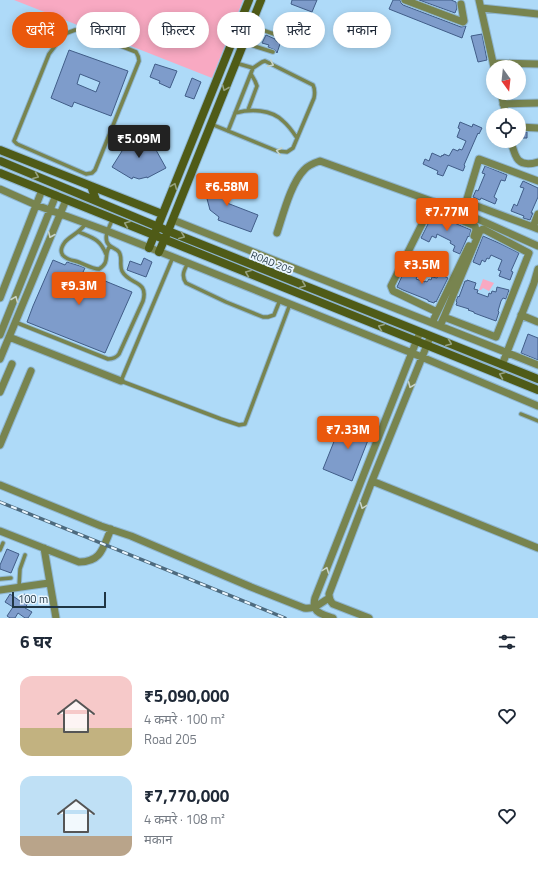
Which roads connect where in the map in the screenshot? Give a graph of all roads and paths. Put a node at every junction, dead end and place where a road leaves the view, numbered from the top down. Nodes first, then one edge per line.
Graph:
1 (249, 0) edge
2 (260, 0) edge
3 (405, 0) edge
4 (479, 0) edge
5 (461, 4) dead end
6 (481, 8) junction
7 (255, 12) edge
8 (538, 14) edge
9 (242, 48) edge
10 (260, 48) edge
11 (272, 52) dead end
12 (493, 60) edge
13 (235, 63) junction
14 (526, 64) edge
15 (538, 64) edge
16 (253, 68) junction
17 (250, 74) junction
18 (502, 100) edge
19 (538, 103) edge
20 (503, 104) junction
21 (504, 108) edge
22 (248, 110) junction
23 (235, 113) junction
24 (211, 124) junction
25 (526, 128) edge
26 (538, 128) edge
27 (228, 131) junction
28 (297, 138) junction
29 (513, 148) edge
30 (0, 150) edge
31 (0, 161) edge
32 (538, 162) edge
33 (95, 170) joint
34 (0, 173) edge
35 (538, 181) edge
36 (91, 186) junction
37 (0, 189) edge
38 (42, 190) junction
39 (56, 196) junction
40 (66, 200) junction
41 (96, 200) junction
42 (36, 205) junction
43 (50, 210) junction
44 (60, 213) junction
45 (162, 214) junction
46 (538, 214) edge
47 (113, 218) junction
48 (172, 220) junction
49 (86, 223) junction
50 (158, 226) junction
51 (535, 228) edge
52 (107, 231) junction
53 (168, 231) junction
54 (79, 232) junction
55 (277, 233) dead end
56 (154, 235) junction
57 (165, 240) junction
58 (110, 246) junction
59 (538, 246) edge
60 (149, 248) junction
61 (159, 252) junction
62 (107, 256) junction
63 (173, 257) junction
64 (188, 263) junction
65 (538, 269) edge
66 (536, 284) edge
67 (1, 294) edge
68 (280, 300) junction
69 (290, 304) junction
70 (437, 312) junction
71 (522, 315) junction
72 (444, 318) junction
73 (15, 322) junction
74 (538, 322) edge
75 (432, 323) junction
76 (440, 326) junction
77 (420, 332) junction
78 (0, 335) edge
79 (431, 336) junction
80 (9, 337) junction
81 (416, 341) junction
82 (427, 345) junction
83 (507, 352) junction
84 (412, 353) junction
85 (422, 358) junction
86 (0, 359) edge
87 (12, 364) dead end
88 (502, 365) junction
89 (538, 365) edge
90 (31, 371) dead end
91 (538, 379) edge
92 (121, 381) junction
93 (538, 390) edge
94 (0, 392) edge
95 (538, 406) edge
96 (521, 414) dead end
97 (538, 421) edge
98 (0, 445) edge
99 (372, 481) junction
100 (0, 485) edge
101 (111, 529) junction
102 (0, 531) edge
103 (3, 543) dead end
104 (44, 548) junction
105 (538, 548) edge
106 (0, 550) edge
107 (25, 555) dead end
108 (11, 578) dead end
109 (0, 579) edge
110 (49, 583) junction
111 (20, 587) junction
112 (0, 590) edge
113 (329, 598) junction
114 (314, 607) junction
115 (56, 618) edge
116 (333, 618) edge
117 (369, 618) edge

45 -> 1 main road
2 - 7 main road
3 - 5 street
4 - 6 street
6 - 8 street
6 - 12 street
9 - 13 main road
10 - 11 lane
13 - 16 lane
13 -> 24 main road
14 - 15 street
16 - 17 lane
16 -> 28 lane
17 - 22 lane
17 - 23 lane
18 - 20 street
19 - 20 street
20 - 21 street
22 - 23 lane
22 - 28 lane
23 - 27 lane
24 - 27 lane
24 - 48 main road
25 - 26 street
28 -> 27 lane
29 - 32 street
30 - 36 main road
31 -> 41 main road, ROAD 205
33 - 33 lane
34 - 38 main road, ROAD 205
35 - 51 street
36 - 41 main road
36 - 45 main road
37 - 42 street
38 - 39 main road, ROAD 205
38 - 42 street
39 - 40 main road, ROAD 205
39 - 43 street
40 - 44 street
40 - 47 main road, ROAD 205
41 - 50 main road, ROAD 205
42 - 43 street
42 - 67 street
43 - 44 street
78 -> 43 street
44 - 49 street
44 -> 73 street
45 - 50 main road
46 - 51 street
47 - 52 lane
56 -> 47 main road, ROAD 205
48 - 53 main road
48 - 75 street
49 - 52 street
49 - 54 lane
50 - 53 main road, ROAD 205
50 - 56 main road
52 - 58 lane
52 - 60 street
53 - 57 main road
53 -> 77 main road, ROAD 205
54 - 62 lane
54 - 62 lane
55 - 59 street
56 - 57 main road, ROAD 205
56 - 60 main road
57 - 61 main road
81 -> 57 main road, ROAD 205
58 - 62 lane
58 - 73 lane
60 - 61 street
61 - 63 street
63 - 64 street
63 - 92 lane
64 - 68 street
64 - 68 lane
65 - 66 street
66 - 71 street
68 - 69 street
69 - 84 street
69 - 92 lane
70 - 70 street
70 - 75 street
71 - 74 street
71 - 83 street
72 - 72 street
72 - 76 street
73 - 80 street
75 - 76 street
76 - 83 street
77 - 79 main road, ROAD 205
77 - 81 street
79 - 82 street
79 -> 88 main road, ROAD 205
80 - 86 street
80 - 92 street
81 - 82 main road, ROAD 205
81 - 84 street
82 - 85 street
93 -> 82 main road, ROAD 205
83 - 88 street
83 - 89 street
84 - 85 street
114 -> 84 street
85 - 95 street
85 -> 99 street
87 - 94 street
88 - 91 main road, ROAD 205
90 - 98 street
96 - 97 lane
99 - 105 street
99 -> 113 street
100 - 101 street
101 - 104 street
101 - 114 street
102 - 104 street
103 - 106 lane
104 - 110 street
107 - 111 lane
108 - 109 lane
110 - 111 street
110 - 115 street
111 - 112 street
113 - 114 street
113 - 117 street
114 - 116 street

